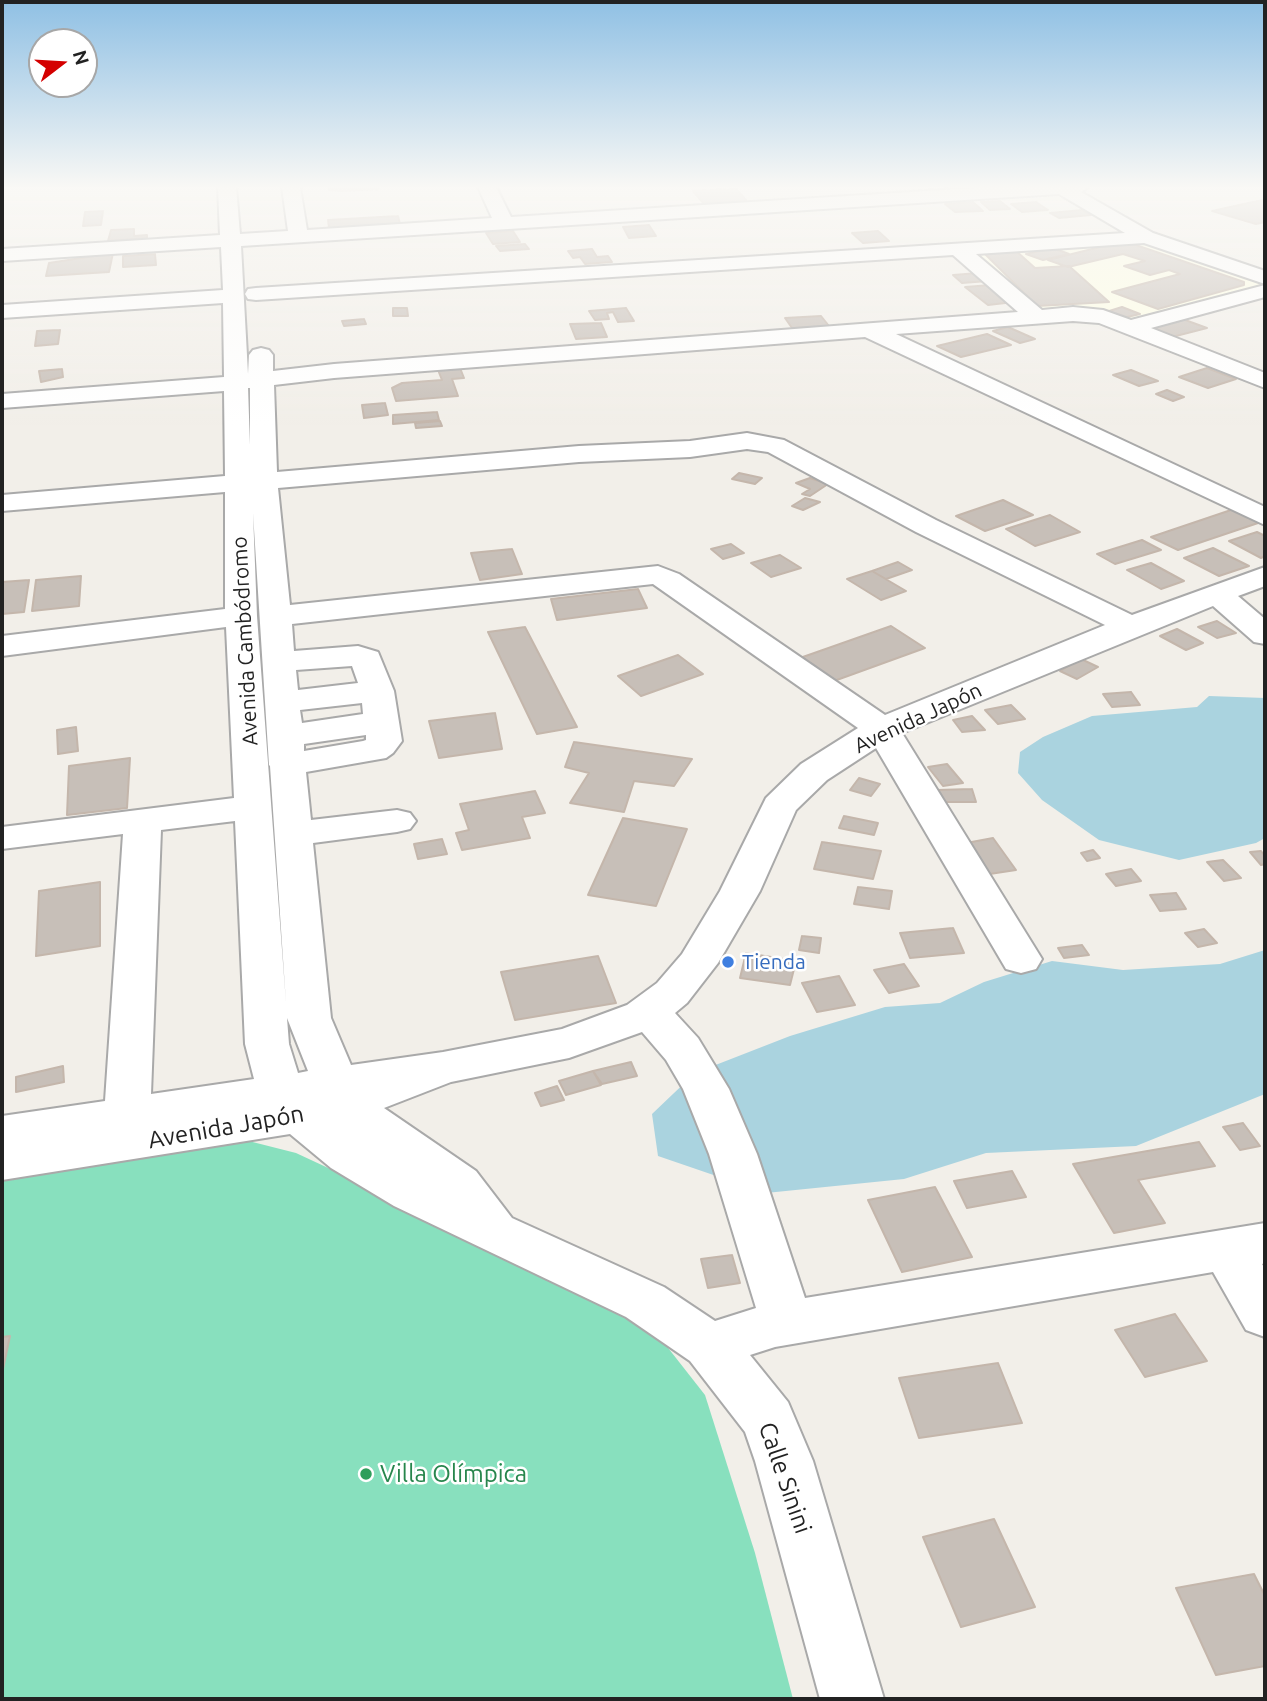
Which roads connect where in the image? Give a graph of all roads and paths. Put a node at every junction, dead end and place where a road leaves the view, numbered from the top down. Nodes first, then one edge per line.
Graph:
1 (245, 266) edge
2 (689, 266) edge
3 (978, 266) edge
4 (1231, 266) edge
5 (1265, 278) edge
6 (1265, 290) edge
7 (245, 295) junction
8 (2, 312) edge
9 (1037, 317) junction
10 (1130, 327) junction
11 (868, 330) junction
12 (1265, 381) edge
13 (248, 382) junction
14 (2, 401) edge
15 (252, 481) junction
16 (2, 503) edge
17 (1265, 517) edge
18 (1265, 576) edge
19 (1218, 595) junction
20 (241, 616) junction
21 (275, 616) junction
22 (1131, 626) junction
23 (1265, 635) edge
24 (2, 646) edge
25 (281, 683) junction
26 (882, 729) junction
27 (286, 750) junction
28 (254, 807) junction
29 (143, 821) junction
30 (397, 821) dead end
31 (293, 834) junction
32 (2, 838) edge
33 (1021, 959) dead end
34 (648, 1011) junction
35 (315, 1099) junction
36 (127, 1115) junction
37 (2, 1133) edge
38 (2, 1162) edge
39 (1246, 1246) edge
40 (1265, 1315) edge
41 (787, 1323) junction
42 (709, 1345) junction
43 (852, 1699) edge

1 - 7 street, Avenida Cambódromo
2 - 7 street
3 - 9 street
4 - 5 street
6 - 10 street
7 - 8 street
7 - 13 street, Avenida Cambódromo
9 - 10 street
9 - 11 street
10 - 12 street
11 - 13 street
11 - 17 street
13 - 14 street
13 - 15 street, Avenida Cambódromo
15 - 16 street
15 - 20 street, Avenida Cambódromo
15 - 21 street, Avenida Cambódromo
15 - 22 street
18 - 19 street, Avenida Japón
19 - 22 street, Avenida Japón
19 - 23 street
20 - 24 street
20 - 28 street, Avenida Cambódromo
21 - 25 street, Avenida Cambódromo
21 - 26 street
22 - 26 street, Avenida Japón
25 - 27 street, Avenida Cambódromo
25 - 27 street
26 - 33 street
26 - 34 street, Avenida Japón
27 - 31 street, Avenida Cambódromo
28 - 29 street
28 - 35 street, Avenida Cambódromo
29 - 32 street
29 - 36 street
30 - 31 street
31 - 35 street, Avenida Cambódromo
34 - 35 street, Avenida Japón
34 - 41 street
35 - 36 street, Avenida Japón
35 - 38 street, Avenida Japón
35 - 42 street, Calle Sinini
36 - 37 street, Avenida Japón
39 - 40 street
39 - 41 street
41 - 42 street
42 - 43 street, Calle Sinini

